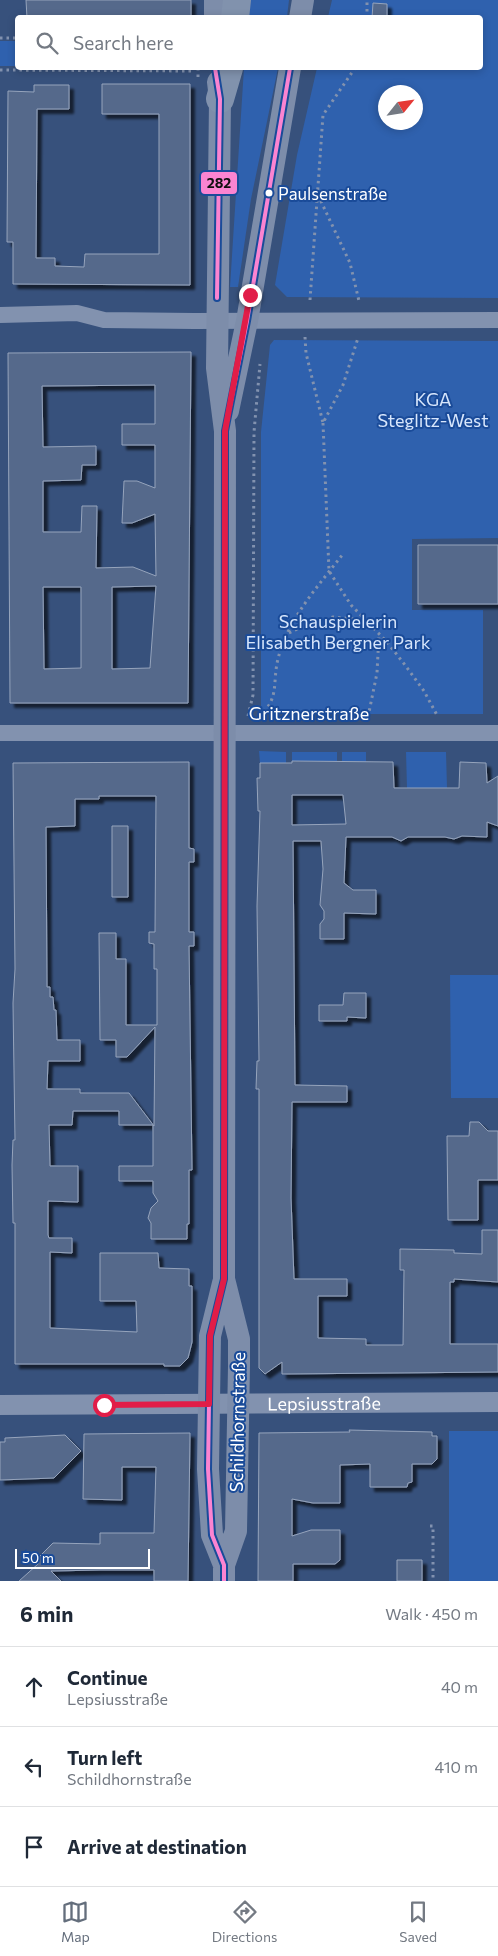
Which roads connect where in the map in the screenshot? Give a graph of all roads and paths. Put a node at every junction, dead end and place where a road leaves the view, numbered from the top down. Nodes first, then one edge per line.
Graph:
1 (215, 0) edge
2 (237, 0) edge
3 (303, 0) edge
4 (367, 0) edge
5 (215, 15) edge
6 (235, 15) edge
7 (300, 15) edge
8 (367, 15) edge
9 (0, 38) edge
10 (15, 38) edge
11 (0, 70) edge
12 (15, 70) edge
13 (205, 70) edge
14 (228, 70) edge
15 (290, 70) edge
16 (354, 70) edge
17 (220, 100) junction
18 (318, 194) junction
19 (310, 300) dead end
20 (359, 301) dead end
21 (0, 315) edge
22 (498, 320) edge
23 (217, 321) junction
24 (247, 321) junction
25 (305, 338) dead end
26 (358, 338) dead end
27 (260, 355) dead end
28 (323, 423) junction
29 (225, 431) junction
30 (343, 554) dead end
31 (329, 572) junction
32 (365, 620) junction
33 (288, 633) junction
34 (379, 633) junction
35 (368, 717) dead end
36 (438, 717) dead end
37 (248, 718) dead end
38 (257, 718) dead end
39 (0, 733) edge
40 (498, 733) edge
41 (224, 734) junction
42 (224, 1279) junction
43 (498, 1402) edge
44 (209, 1404) junction
45 (238, 1404) junction
46 (0, 1405) edge
47 (430, 1526) dead end
48 (224, 1573) edge
49 (433, 1581) edge

1 - 5 main road
2 - 6 highway
3 - 7 main road
4 - 8 path
9 - 10 path
11 - 12 path
13 - 17 main road, Schildhornstraße
14 - 17 highway
15 - 24 main road, Schildhornstraße
16 - 18 path
17 - 23 main road, Schildhornstraße
18 - 19 path
18 - 20 path
21 - 23 street
22 - 24 street
23 - 24 street
23 - 29 main road, Schildhornstraße
24 - 29 main road, Schildhornstraße
25 - 28 path
26 - 28 path
27 - 37 path
28 - 31 path
29 - 41 main road, Schildhornstraße
30 - 31 path
31 - 32 path
31 - 33 path
32 - 33 path
32 - 34 path
33 - 38 path
34 - 35 path
34 - 36 path
39 - 41 street, Gritznerstraße
40 - 41 street, Gritznerstraße
41 - 42 main road, Schildhornstraße
42 - 44 main road, Schildhornstraße
42 - 45 main road, Schildhornstraße
43 - 45 street, Lepsiusstraße
44 - 45 street, Lepsiusstraße
44 - 46 street, Lepsiusstraße
44 - 48 main road, Schildhornstraße
45 - 48 main road, Schildhornstraße
47 - 49 path

